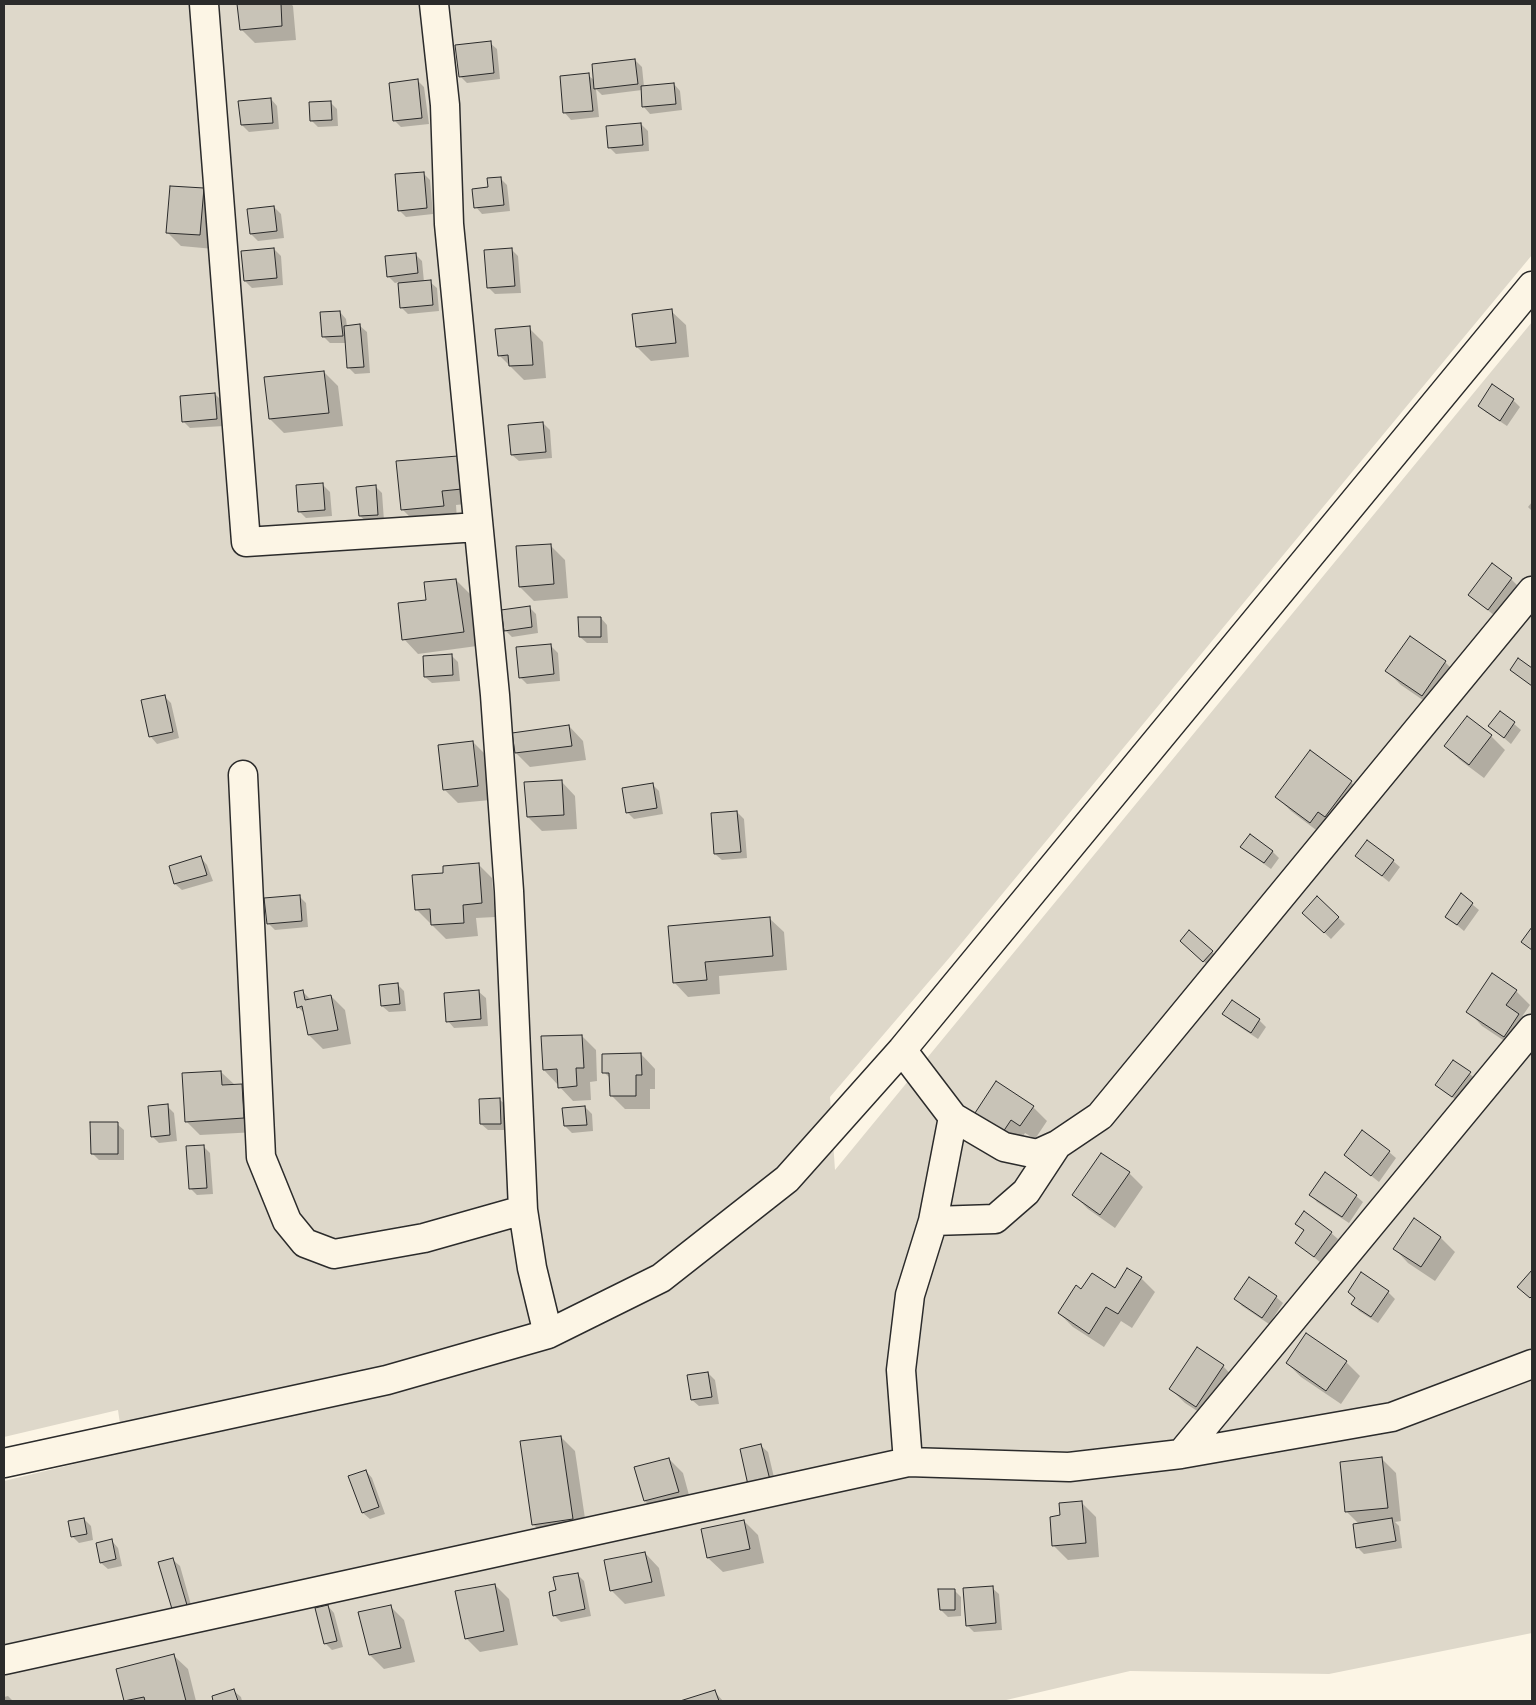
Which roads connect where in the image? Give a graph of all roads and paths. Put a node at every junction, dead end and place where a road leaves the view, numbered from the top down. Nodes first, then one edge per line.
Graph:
1 (204, 4) edge
2 (434, 4) edge
3 (1532, 286) edge
4 (478, 528) junction
5 (1532, 591) edge
6 (243, 776) dead end
7 (1532, 1029) edge
8 (902, 1050) junction
9 (953, 1117) junction
10 (1057, 1145) junction
11 (523, 1210) junction
12 (933, 1220) junction
13 (548, 1334) junction
14 (1532, 1364) edge
15 (1181, 1454) junction
16 (908, 1462) junction
17 (4, 1463) edge
18 (4, 1660) edge

1 - 4 street
2 - 4 street
3 - 8 street
4 - 11 street
5 - 10 street
6 - 11 street
7 - 15 street
8 - 9 street
8 - 13 street
9 - 10 street
9 - 12 street
10 - 12 street
11 - 13 street
12 - 16 street
13 - 17 street
14 - 15 street
15 - 16 street
16 - 18 street

